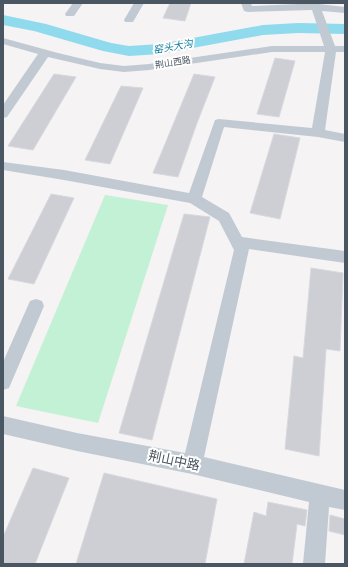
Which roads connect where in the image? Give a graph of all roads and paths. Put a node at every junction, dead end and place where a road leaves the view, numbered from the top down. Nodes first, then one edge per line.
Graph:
1 (78, 3) edge
2 (139, 3) edge
3 (246, 3) edge
4 (316, 7) edge
5 (345, 10) edge
6 (70, 14) dead end
7 (129, 20) dead end
8 (3, 41) edge
9 (330, 45) junction
10 (345, 49) edge
11 (45, 53) junction
12 (3, 114) edge
13 (318, 133) junction
14 (345, 138) edge
15 (3, 166) edge
16 (194, 199) junction
17 (238, 242) junction
18 (345, 257) edge
19 (36, 306) dead end
20 (3, 382) edge
21 (3, 425) edge
22 (192, 464) junction
23 (320, 494) junction
24 (345, 500) edge
25 (314, 564) edge

1 - 6 street
2 - 7 street
3 - 4 street
4 - 5 street
4 - 9 street
8 - 11 street, 荆山西路
9 - 10 street, 荆山西路
9 - 11 street, 荆山西路
9 - 13 street
11 - 12 street
13 - 14 street
13 - 16 street
15 - 16 street
16 - 17 street
17 - 18 street
17 - 22 street
19 - 20 street
21 - 22 street, 荆山中路
22 - 23 street, 荆山中路
23 - 24 street, 荆山中路
23 - 25 street

